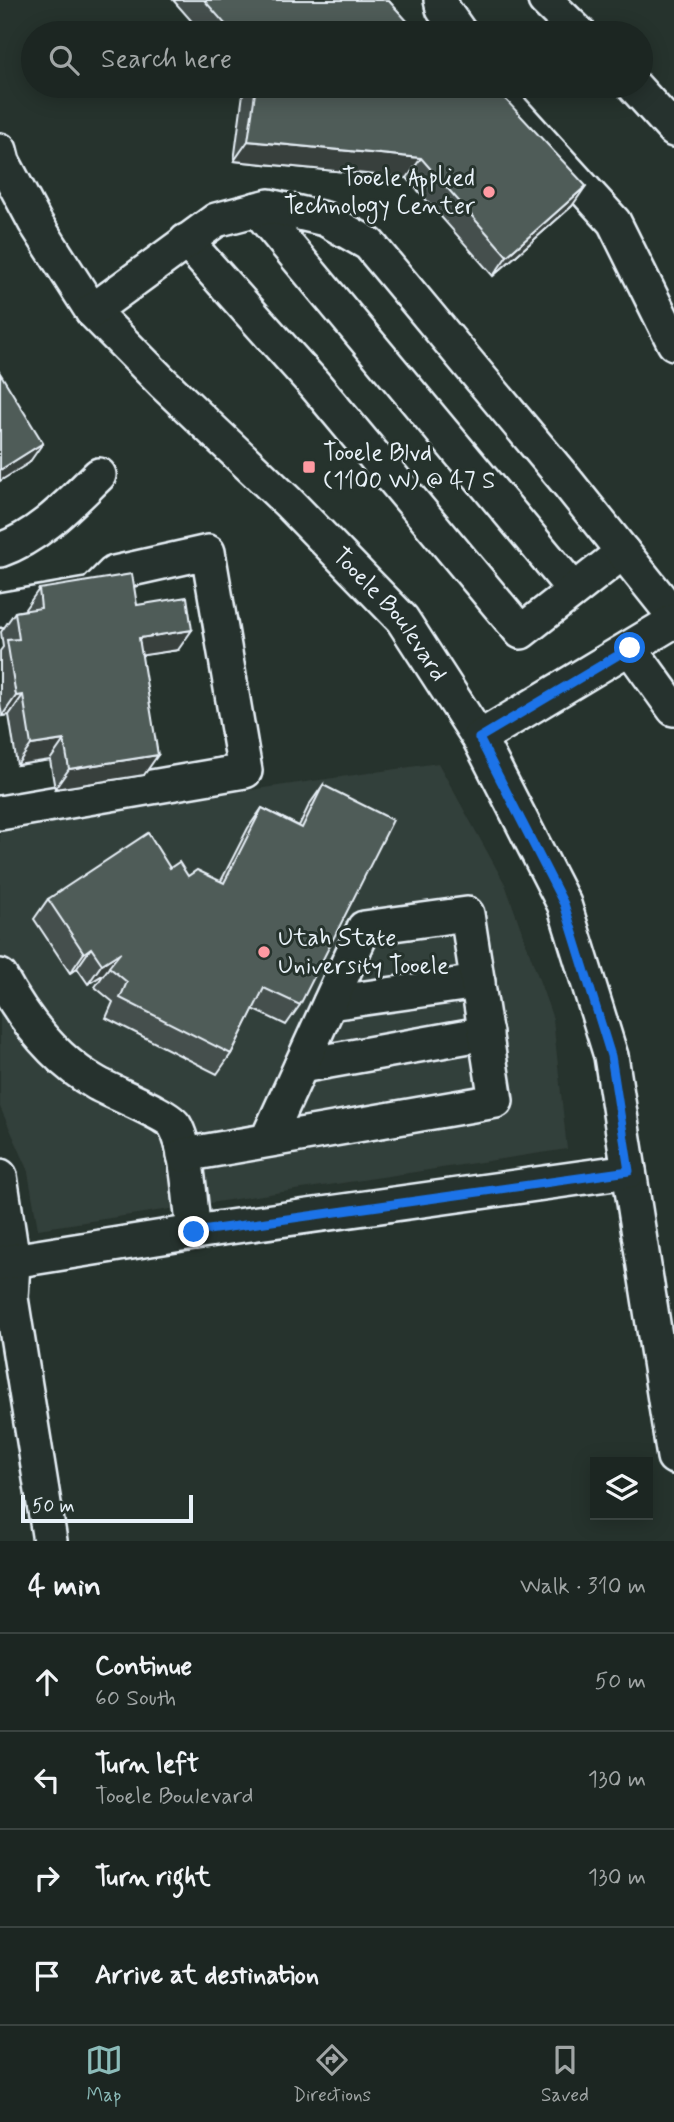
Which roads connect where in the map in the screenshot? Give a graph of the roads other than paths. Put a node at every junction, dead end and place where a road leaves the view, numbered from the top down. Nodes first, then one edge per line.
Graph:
1 (441, 0) edge
2 (545, 0) edge
3 (452, 21) edge
4 (567, 21) edge
5 (504, 98) edge
6 (645, 98) edge
7 (674, 130) edge
8 (0, 150) edge
9 (257, 209) junction
10 (187, 241) junction
11 (92, 311) junction
12 (674, 343) edge
13 (99, 475) dead end
14 (0, 550) edge
15 (623, 552) junction
16 (574, 590) junction
17 (0, 610) edge
18 (674, 618) edge
19 (630, 648) junction
20 (674, 709) edge
21 (479, 738) junction
22 (0, 813) edge
23 (0, 976) edge
24 (478, 982) junction
25 (330, 1003) junction
26 (486, 1033) junction
27 (301, 1066) junction
28 (267, 1140) junction
29 (184, 1155) junction
30 (629, 1171) junction
31 (0, 1176) edge
32 (194, 1232) junction
33 (7, 1263) edge
34 (670, 1412) edge
35 (674, 1457) edge
36 (50, 1541) edge

1 - 3 street
2 - 4 street
5 - 12 street
6 - 7 street
8 - 11 street, Tooele Boulevard
9 - 10 street
9 - 15 street
9 - 16 street
10 - 11 street
10 - 16 street
11 - 21 street, Tooele Boulevard
13 - 14 street
15 - 16 street
15 - 18 street
17 - 22 street
18 - 19 street
19 - 20 street
19 - 21 street
21 - 30 street, Tooele Boulevard
23 - 29 street
24 - 25 street
24 - 25 street
24 - 26 street
25 - 27 street
26 - 27 street
26 - 28 street
27 - 28 street
28 - 29 street
29 - 32 street
30 - 32 street
30 - 34 street, Tooele Boulevard
31 - 33 street
32 - 33 street
33 - 36 street
34 - 35 street, Tooele Boulevard

